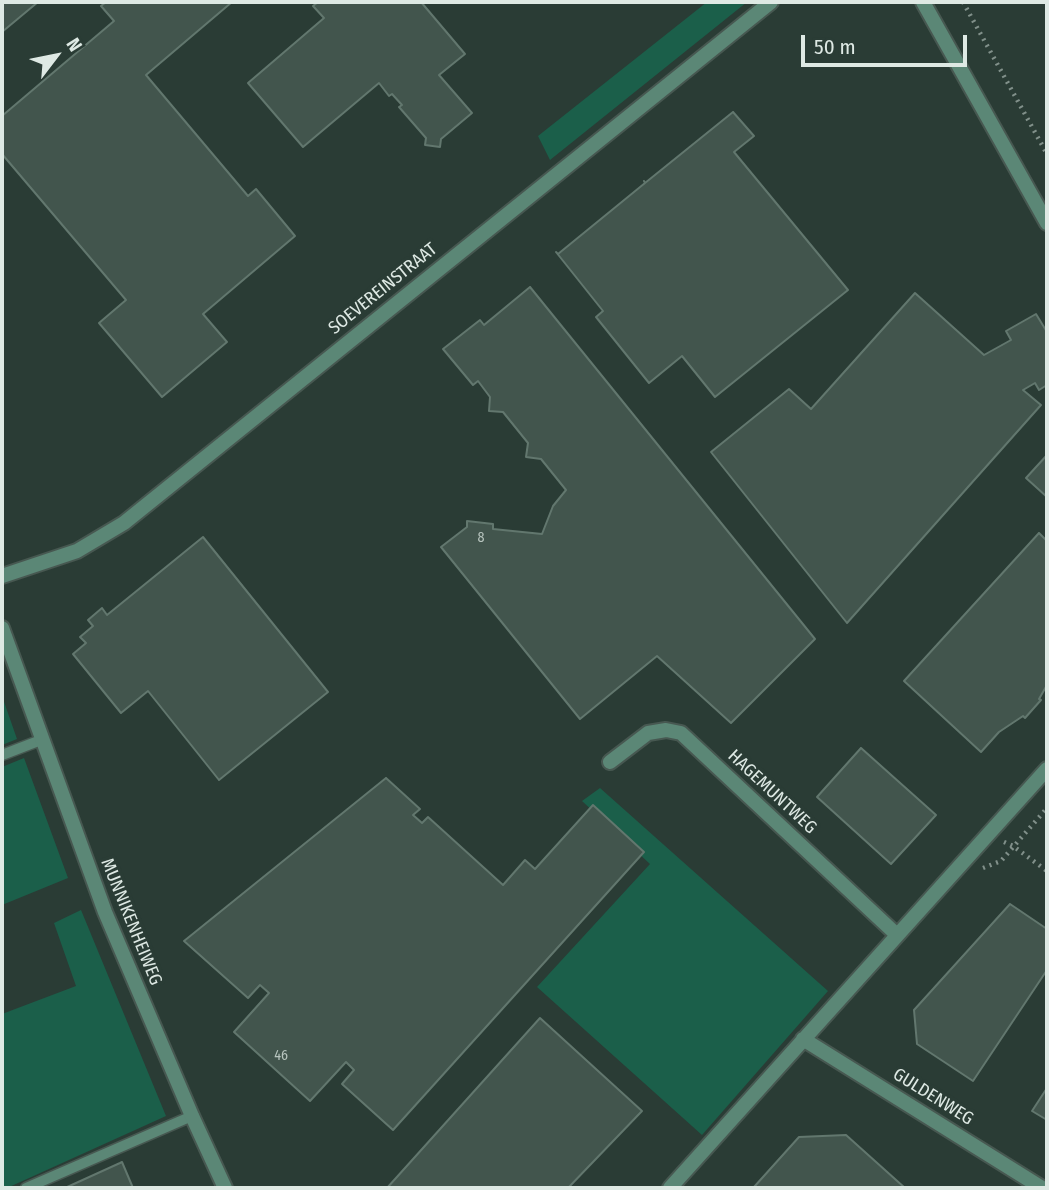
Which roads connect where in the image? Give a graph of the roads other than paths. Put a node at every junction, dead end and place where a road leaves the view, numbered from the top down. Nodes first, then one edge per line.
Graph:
1 (771, 2) edge
2 (923, 2) edge
3 (1047, 223) edge
4 (2, 576) edge
5 (2, 628) edge
6 (41, 740) junction
7 (2, 755) edge
8 (610, 762) dead end
9 (1047, 769) edge
10 (897, 935) junction
11 (803, 1039) junction
12 (192, 1116) junction
13 (26, 1188) edge
14 (225, 1188) edge
15 (670, 1188) edge
16 (1042, 1188) edge

1 - 4 street, SOEVEREINSTRAAT
2 - 3 street
5 - 6 street, MUNNIKENHEIWEG
6 - 7 lane
6 - 12 street, MUNNIKENHEIWEG
8 - 10 street, HAGEMUNTWEG
9 - 10 street
10 - 11 street
11 - 15 street
11 - 16 street, GULDENWEG
12 - 13 lane
12 - 14 street, MUNNIKENHEIWEG

